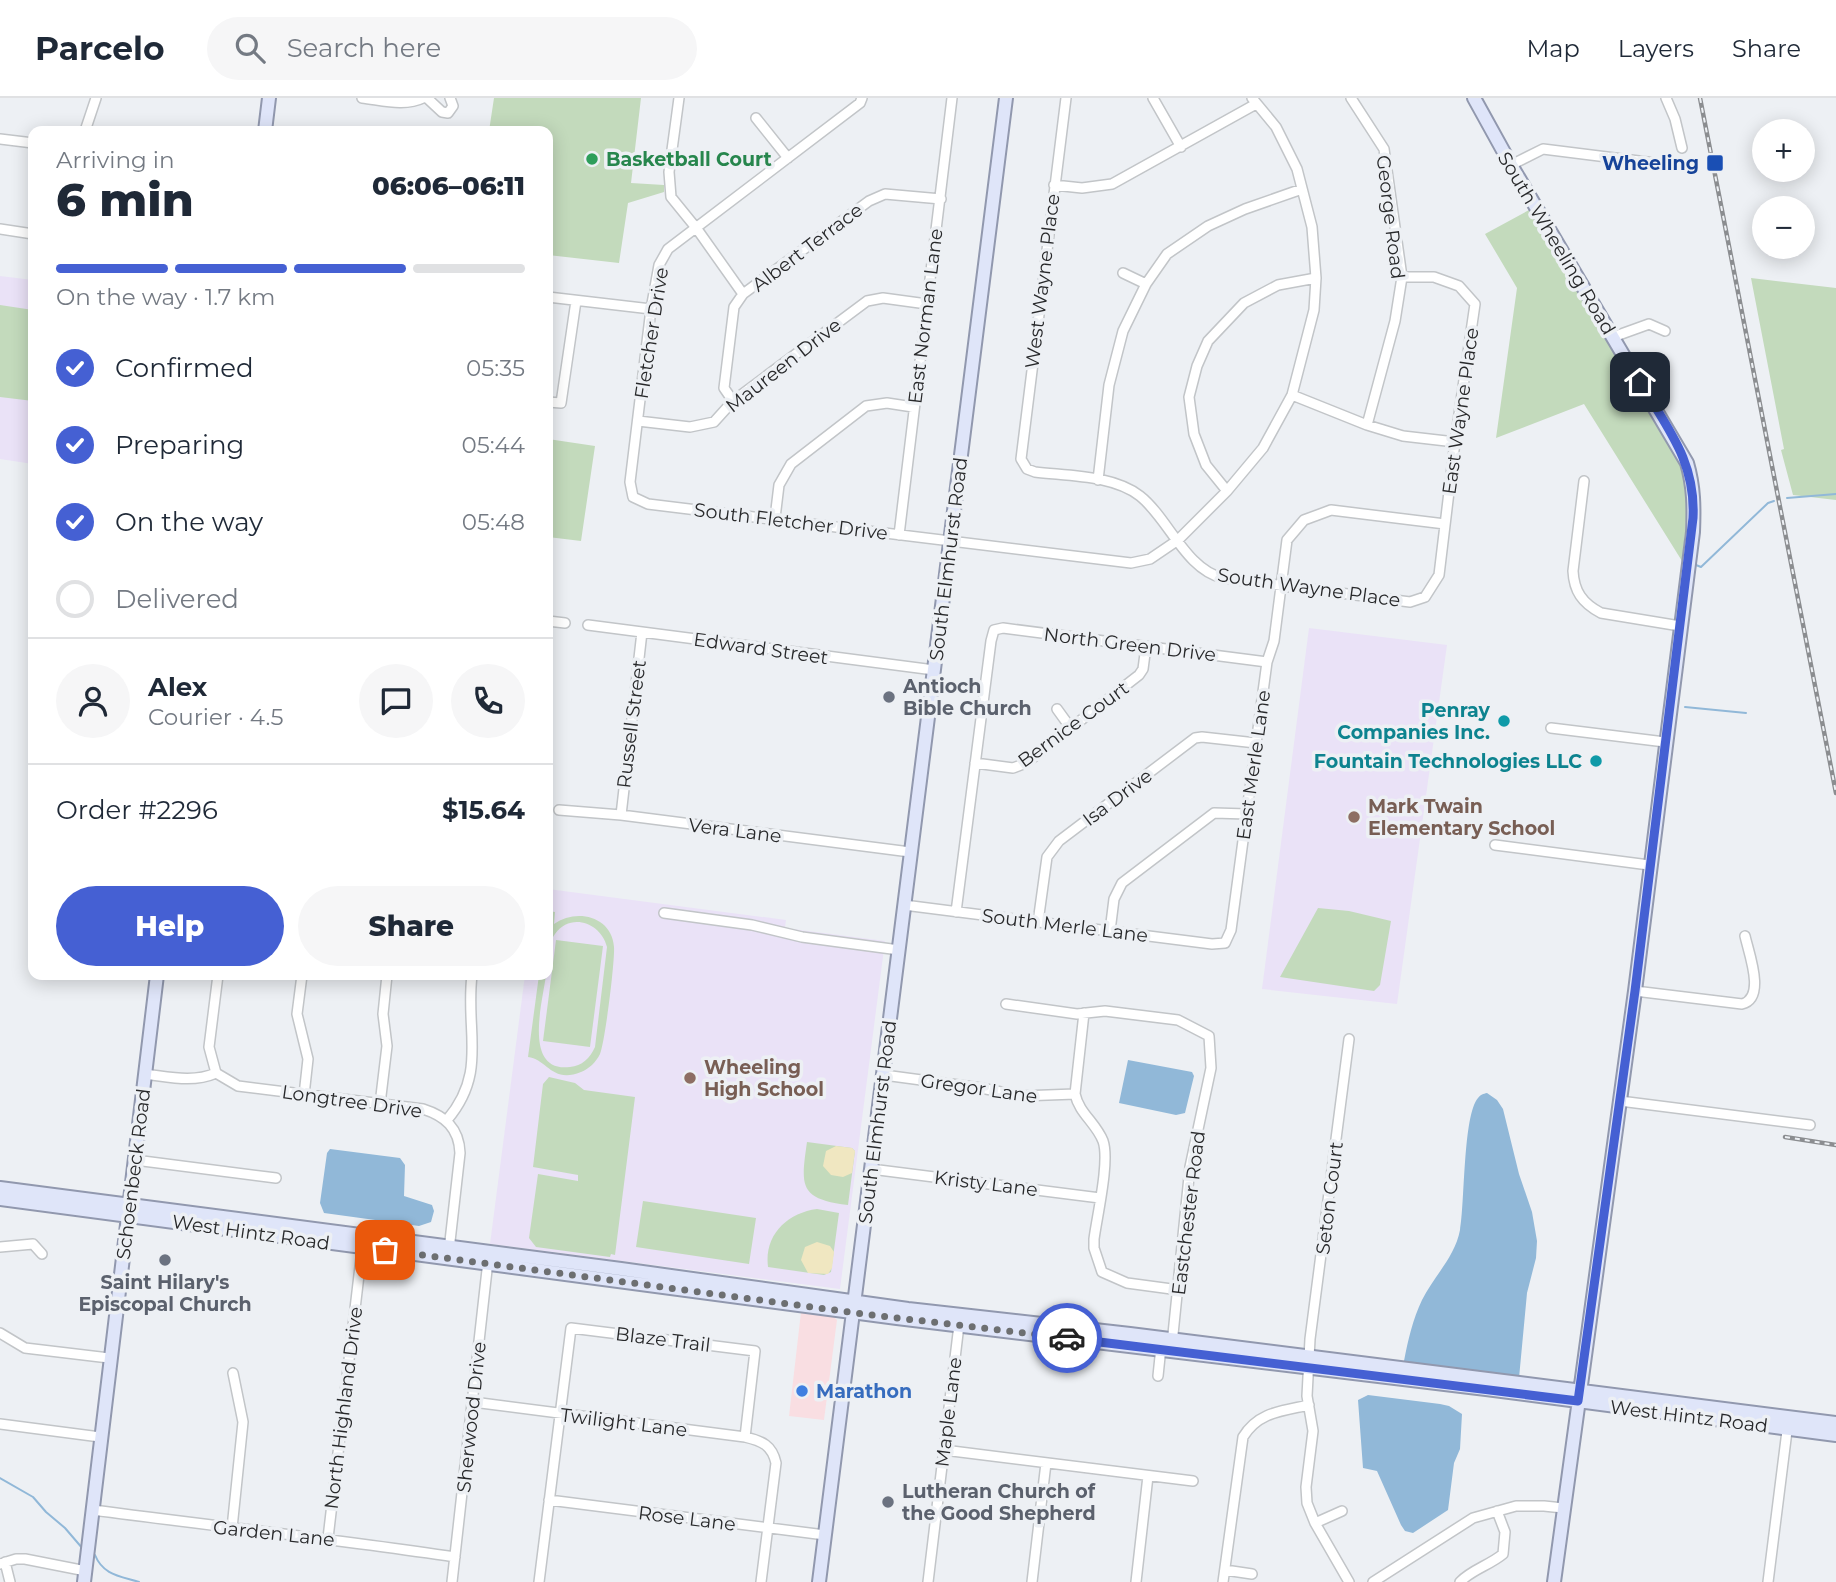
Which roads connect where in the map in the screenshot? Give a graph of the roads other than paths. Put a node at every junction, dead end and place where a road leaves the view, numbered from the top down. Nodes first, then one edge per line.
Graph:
1 (96, 98) edge
2 (269, 98) edge
3 (362, 98) edge
4 (425, 98) edge
5 (450, 98) edge
6 (679, 98) edge
7 (862, 98) edge
8 (952, 98) edge
9 (1006, 98) edge
10 (1066, 98) edge
11 (1153, 98) edge
12 (1351, 98) edge
13 (1474, 98) edge
14 (1666, 98) edge
15 (1254, 101) edge
16 (756, 118) dead end
17 (87, 126) edge
18 (266, 126) edge
19 (0, 139) edge
20 (28, 142) edge
21 (1181, 147) junction
22 (1682, 148) dead end
23 (788, 158) junction
24 (1510, 165) junction
25 (1671, 165) dead end
26 (1054, 186) junction
27 (1302, 189) junction
28 (941, 199) junction
29 (0, 229) edge
30 (697, 229) junction
31 (28, 232) edge
32 (1123, 273) dead end
33 (1402, 277) junction
34 (1316, 278) junction
35 (1146, 285) junction
36 (743, 294) junction
37 (553, 298) edge
38 (576, 301) junction
39 (927, 304) junction
40 (651, 309) junction
41 (1665, 331) dead end
42 (1613, 337) junction
43 (1292, 395) junction
44 (733, 401) junction
45 (553, 402) edge
46 (914, 407) junction
47 (638, 421) junction
48 (1367, 425) junction
49 (1455, 442) junction
50 (1022, 465) joint
51 (1098, 480) junction
52 (1584, 481) dead end
53 (1227, 491) junction
54 (633, 497) joint
55 (775, 518) junction
56 (1445, 524) junction
57 (899, 535) junction
58 (1178, 540) junction
59 (951, 541) junction
60 (1280, 586) junction
61 (1425, 597) joint
62 (553, 622) edge
63 (565, 623) dead end
64 (589, 625) dead end
65 (1680, 626) junction
66 (642, 632) junction
67 (1146, 646) junction
68 (1267, 662) junction
69 (934, 670) junction
70 (1057, 709) dead end
71 (1070, 726) junction
72 (1551, 728) dead end
73 (1256, 743) junction
74 (1664, 743) junction
75 (975, 763) junction
76 (559, 810) dead end
77 (1247, 814) junction
78 (621, 815) junction
79 (1495, 845) dead end
80 (910, 852) junction
81 (1649, 865) junction
82 (904, 905) junction
83 (956, 912) junction
84 (664, 913) dead end
85 (1038, 922) junction
86 (1110, 931) junction
87 (1745, 936) dead end
88 (1225, 943) joint
89 (899, 950) junction
90 (156, 980) edge
91 (217, 980) edge
92 (301, 980) edge
93 (386, 980) edge
94 (471, 980) edge
95 (1635, 991) junction
96 (1006, 1004) dead end
97 (1084, 1013) junction
98 (1349, 1039) dead end
99 (216, 1073) junction
100 (145, 1074) junction
101 (884, 1075) junction
102 (1075, 1094) junction
103 (304, 1095) junction
104 (1620, 1101) junction
105 (380, 1104) junction
106 (447, 1120) junction
107 (1810, 1125) dead end
108 (135, 1160) junction
109 (871, 1169) junction
110 (276, 1178) dead end
111 (0, 1188) edge
112 (1100, 1198) junction
113 (0, 1199) edge
114 (129, 1211) junction
115 (363, 1241) junction
116 (0, 1247) edge
117 (448, 1253) junction
118 (42, 1254) dead end
119 (488, 1258) junction
120 (1179, 1290) junction
121 (853, 1307) junction
122 (959, 1325) junction
123 (0, 1333) edge
124 (1055, 1336) junction
125 (1167, 1344) junction
126 (109, 1358) junction
127 (1052, 1362) dead end
128 (1308, 1362) junction
129 (233, 1373) dead end
130 (1158, 1376) dead end
131 (1579, 1396) junction
132 (473, 1402) junction
133 (1308, 1405) junction
134 (559, 1415) junction
135 (1836, 1423) edge
136 (0, 1424) edge
137 (1788, 1424) junction
138 (1836, 1435) edge
139 (100, 1437) junction
140 (745, 1437) junction
141 (944, 1450) junction
142 (1046, 1463) junction
143 (1147, 1476) junction
144 (1193, 1481) dead end
145 (549, 1500) junction
146 (1563, 1508) junction
147 (93, 1510) junction
148 (1342, 1511) dead end
149 (1497, 1511) junction
150 (1315, 1523) junction
151 (232, 1528) junction
152 (767, 1528) junction
153 (825, 1535) junction
154 (328, 1538) junction
155 (455, 1557) junction
156 (3, 1563) edge
157 (1225, 1570) junction
158 (1252, 1574) dead end
159 (85, 1576) edge
160 (10, 1582) edge
161 (452, 1582) edge
162 (539, 1582) edge
163 (761, 1582) edge
164 (819, 1582) edge
165 (928, 1582) edge
166 (1032, 1582) edge
167 (1136, 1582) edge
168 (1223, 1582) edge
169 (1349, 1582) edge
170 (1373, 1582) edge
171 (1460, 1582) edge
172 (1554, 1582) edge
173 (1768, 1582) edge

1 - 17 street
2 - 18 main road
3 - 4 street
4 - 5 street
6 - 30 street
7 - 23 street, Fletcher Drive
8 - 28 street, East Norman Lane
9 - 59 main road, South Elmhurst Road
10 - 26 street, West Wayne Place
11 - 21 street
12 - 33 street, George Road
13 - 24 main road, South Wheeling Road
14 - 22 street
15 - 21 street
15 - 27 street, South Fletcher Drive
16 - 23 street
19 - 20 street
21 - 26 street
23 - 30 street, Fletcher Drive
24 - 25 street
24 - 42 main road, South Wheeling Road
26 - 50 street, West Wayne Place
27 - 34 street, South Fletcher Drive
27 - 35 street
28 - 36 street, Albert Terrace
28 - 39 street, East Norman Lane
29 - 31 street
30 - 36 street
30 - 40 street, Fletcher Drive
32 - 35 street
33 - 48 street, George Road
33 - 49 street, East Wayne Place
34 - 43 street, South Fletcher Drive
34 - 53 street
35 - 51 street
36 - 44 street, Albert Terrace
37 - 38 street
38 - 40 street
38 - 45 street
39 - 44 street, Maureen Drive
39 - 46 street, East Norman Lane
40 - 47 street, Fletcher Drive
41 - 42 street
42 - 65 main road, South Wheeling Road
43 - 48 street
43 - 53 street, South Fletcher Drive
44 - 47 street, Maureen Drive
46 - 55 street
46 - 57 street, East Norman Lane
47 - 54 street, Fletcher Drive
48 - 49 street
49 - 56 street, East Wayne Place
50 - 51 street, South Wayne Place
51 - 58 street, South Wayne Place
52 - 65 street
53 - 58 street, South Fletcher Drive
54 - 55 street, South Fletcher Drive
55 - 57 street, South Fletcher Drive
56 - 60 street, East Merle Lane
56 - 61 street, East Wayne Place
57 - 59 street, South Fletcher Drive
58 - 59 street, South Fletcher Drive
58 - 60 street, South Wayne Place
59 - 69 main road, South Elmhurst Road
60 - 61 street, South Wayne Place
60 - 68 street, East Merle Lane
62 - 63 street
64 - 66 street, Edward Street
65 - 74 main road, South Wheeling Road
66 - 69 street, Edward Street
66 - 78 street, Russell Street
67 - 68 street, North Green Drive
67 - 71 street, Bernice Court
67 - 75 street, North Green Drive
68 - 73 street, East Merle Lane
69 - 80 main road, South Elmhurst Road
70 - 71 street
71 - 75 street, Bernice Court
72 - 74 street
73 - 77 street, East Merle Lane
73 - 85 street, Isa Drive
74 - 81 main road, South Wheeling Road
75 - 83 street
76 - 78 street, Vera Lane
77 - 86 street
77 - 88 street, East Merle Lane
78 - 80 street, Vera Lane
79 - 81 street
80 - 82 main road, South Elmhurst Road
81 - 95 main road, South Wheeling Road
82 - 83 street, South Merle Lane
82 - 89 main road, South Elmhurst Road
83 - 85 street, South Merle Lane
84 - 89 street
85 - 86 street, South Merle Lane
86 - 88 street, South Merle Lane
87 - 95 street
89 - 101 main road, South Elmhurst Road
90 - 100 main road, Schoenbeck Road
91 - 99 street
92 - 103 street
93 - 105 street
94 - 106 street
95 - 104 main road, South Wheeling Road
96 - 97 street
97 - 102 street
97 - 120 street, Eastchester Road
98 - 128 street, Seton Court
99 - 100 street
99 - 103 street, Longtree Drive
100 - 108 main road, Schoenbeck Road
101 - 102 street, Gregor Lane
101 - 109 main road, South Elmhurst Road
102 - 112 street
103 - 105 street, Longtree Drive
104 - 107 street
104 - 131 main road, South Wheeling Road
105 - 106 street, Longtree Drive
106 - 117 street, Longtree Drive
108 - 110 street
108 - 114 main road, Schoenbeck Road
109 - 112 street, Kristy Lane
109 - 121 main road, South Elmhurst Road
111 - 114 main road, West Hintz Road
112 - 120 street
113 - 114 main road, West Hintz Road
114 - 115 main road, West Hintz Road
114 - 126 main road, Schoenbeck Road
115 - 117 main road, West Hintz Road
115 - 154 street, North Highland Drive
116 - 118 street
117 - 119 main road, West Hintz Road
119 - 121 main road, West Hintz Road
119 - 132 street, Sherwood Drive
120 - 125 street, Eastchester Road
121 - 122 main road, West Hintz Road
121 - 125 main road, West Hintz Road
121 - 153 main road, South Elmhurst Road
122 - 124 main road, West Hintz Road
122 - 141 street, Maple Lane
123 - 126 street
124 - 125 main road, West Hintz Road
124 - 127 street
125 - 128 main road, West Hintz Road
125 - 130 street, Eastchester Road
126 - 139 main road, Schoenbeck Road
128 - 131 main road, West Hintz Road
128 - 133 street, Seton Court
129 - 151 street
131 - 137 main road, West Hintz Road
131 - 146 main road, South Wheeling Road
132 - 134 street, Twilight Lane
132 - 155 street, Sherwood Drive
133 - 150 street, Seton Court
133 - 157 street
134 - 140 street, Twilight Lane
134 - 140 street, Blaze Trail
134 - 145 street
135 - 137 main road, West Hintz Road
136 - 139 street
137 - 138 main road, West Hintz Road
137 - 173 street
139 - 147 main road, Schoenbeck Road
140 - 152 street, Twilight Lane
141 - 142 street
141 - 165 street, Maple Lane
142 - 143 street
142 - 166 street
143 - 144 street
143 - 167 street
145 - 152 street, Rose Lane
145 - 162 street
146 - 149 street
146 - 172 main road, South Wheeling Road
147 - 151 street, Garden Lane
147 - 159 main road, Schoenbeck Road
148 - 150 street
149 - 170 street
149 - 171 street
150 - 169 street, Seton Court
151 - 154 street, Garden Lane
152 - 153 street, Rose Lane
152 - 163 street
153 - 164 main road, South Elmhurst Road
154 - 155 street, Garden Lane
155 - 161 street, Sherwood Drive
156 - 159 street
156 - 160 street
157 - 158 street
157 - 168 street

